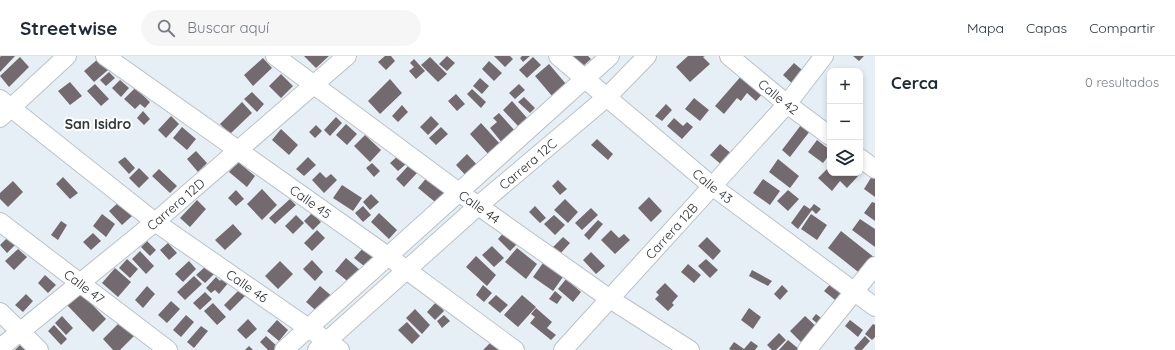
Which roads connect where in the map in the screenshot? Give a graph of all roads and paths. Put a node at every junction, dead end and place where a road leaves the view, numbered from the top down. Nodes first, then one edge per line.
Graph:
1 (67, 56) edge
2 (105, 56) edge
3 (275, 56) edge
4 (347, 56) edge
5 (558, 56) edge
6 (610, 56) edge
7 (647, 56) edge
8 (729, 56) edge
9 (824, 56) edge
10 (586, 79) junction
11 (312, 84) junction
12 (607, 97) junction
13 (787, 104) junction
14 (3, 108) edge
15 (827, 134) edge
16 (237, 150) junction
17 (863, 160) edge
18 (875, 169) edge
19 (712, 186) junction
20 (460, 193) junction
21 (479, 205) junction
22 (0, 222) edge
23 (154, 222) junction
24 (389, 257) junction
25 (875, 266) edge
26 (408, 270) junction
27 (80, 284) junction
28 (855, 292) junction
29 (610, 299) junction
30 (875, 307) edge
31 (0, 312) edge
32 (308, 328) junction
33 (19, 331) junction
34 (328, 347) edge
35 (0, 348) edge
36 (39, 350) edge
37 (168, 350) edge
38 (284, 350) edge
39 (515, 350) edge
40 (563, 350) edge
41 (690, 350) edge
42 (807, 350) edge

1 - 14 street
2 - 16 street, Calle 45
3 - 11 street, Calle 44
4 - 11 street, Carrera 12D
5 - 10 street, Calle 43
6 - 10 street, Carrera 12C
7 - 12 street, Carrera 12C
8 - 13 street, Calle 42
9 - 13 street, Carrera 12B
10 - 12 street, Calle 43
10 - 20 street, Carrera 12C
11 - 16 street, Carrera 12D
11 - 20 street, Calle 44
12 - 19 street, Calle 43
12 - 21 street, Carrera 12C
13 - 15 street, Calle 42
13 - 19 street, Carrera 12B
14 - 23 street, Calle 46
16 - 23 street, Carrera 12D
16 - 24 street, Calle 45
17 - 18 street
19 - 28 street, Calle 43
19 - 29 street, Carrera 12B
20 - 21 street, Calle 44
20 - 24 street, Carrera 12C
21 - 26 street, Carrera 12C
21 - 29 street, Calle 44
22 - 27 street, Calle 47
23 - 27 street, Carrera 12D
23 - 32 street, Calle 46
24 - 26 street, Calle 45
24 - 32 street, Carrera 12C
25 - 28 street
26 - 34 street, Carrera 12C
26 - 39 street, Calle 45
27 - 33 street, Carrera 12D
27 - 37 street, Calle 47
28 - 30 street, Calle 43
28 - 42 street
29 - 40 street, Carrera 12B
29 - 41 street, Calle 44
31 - 33 street
32 - 34 street, Calle 46
32 - 38 street, Carrera 12C
33 - 35 street, Carrera 12D
33 - 36 street

